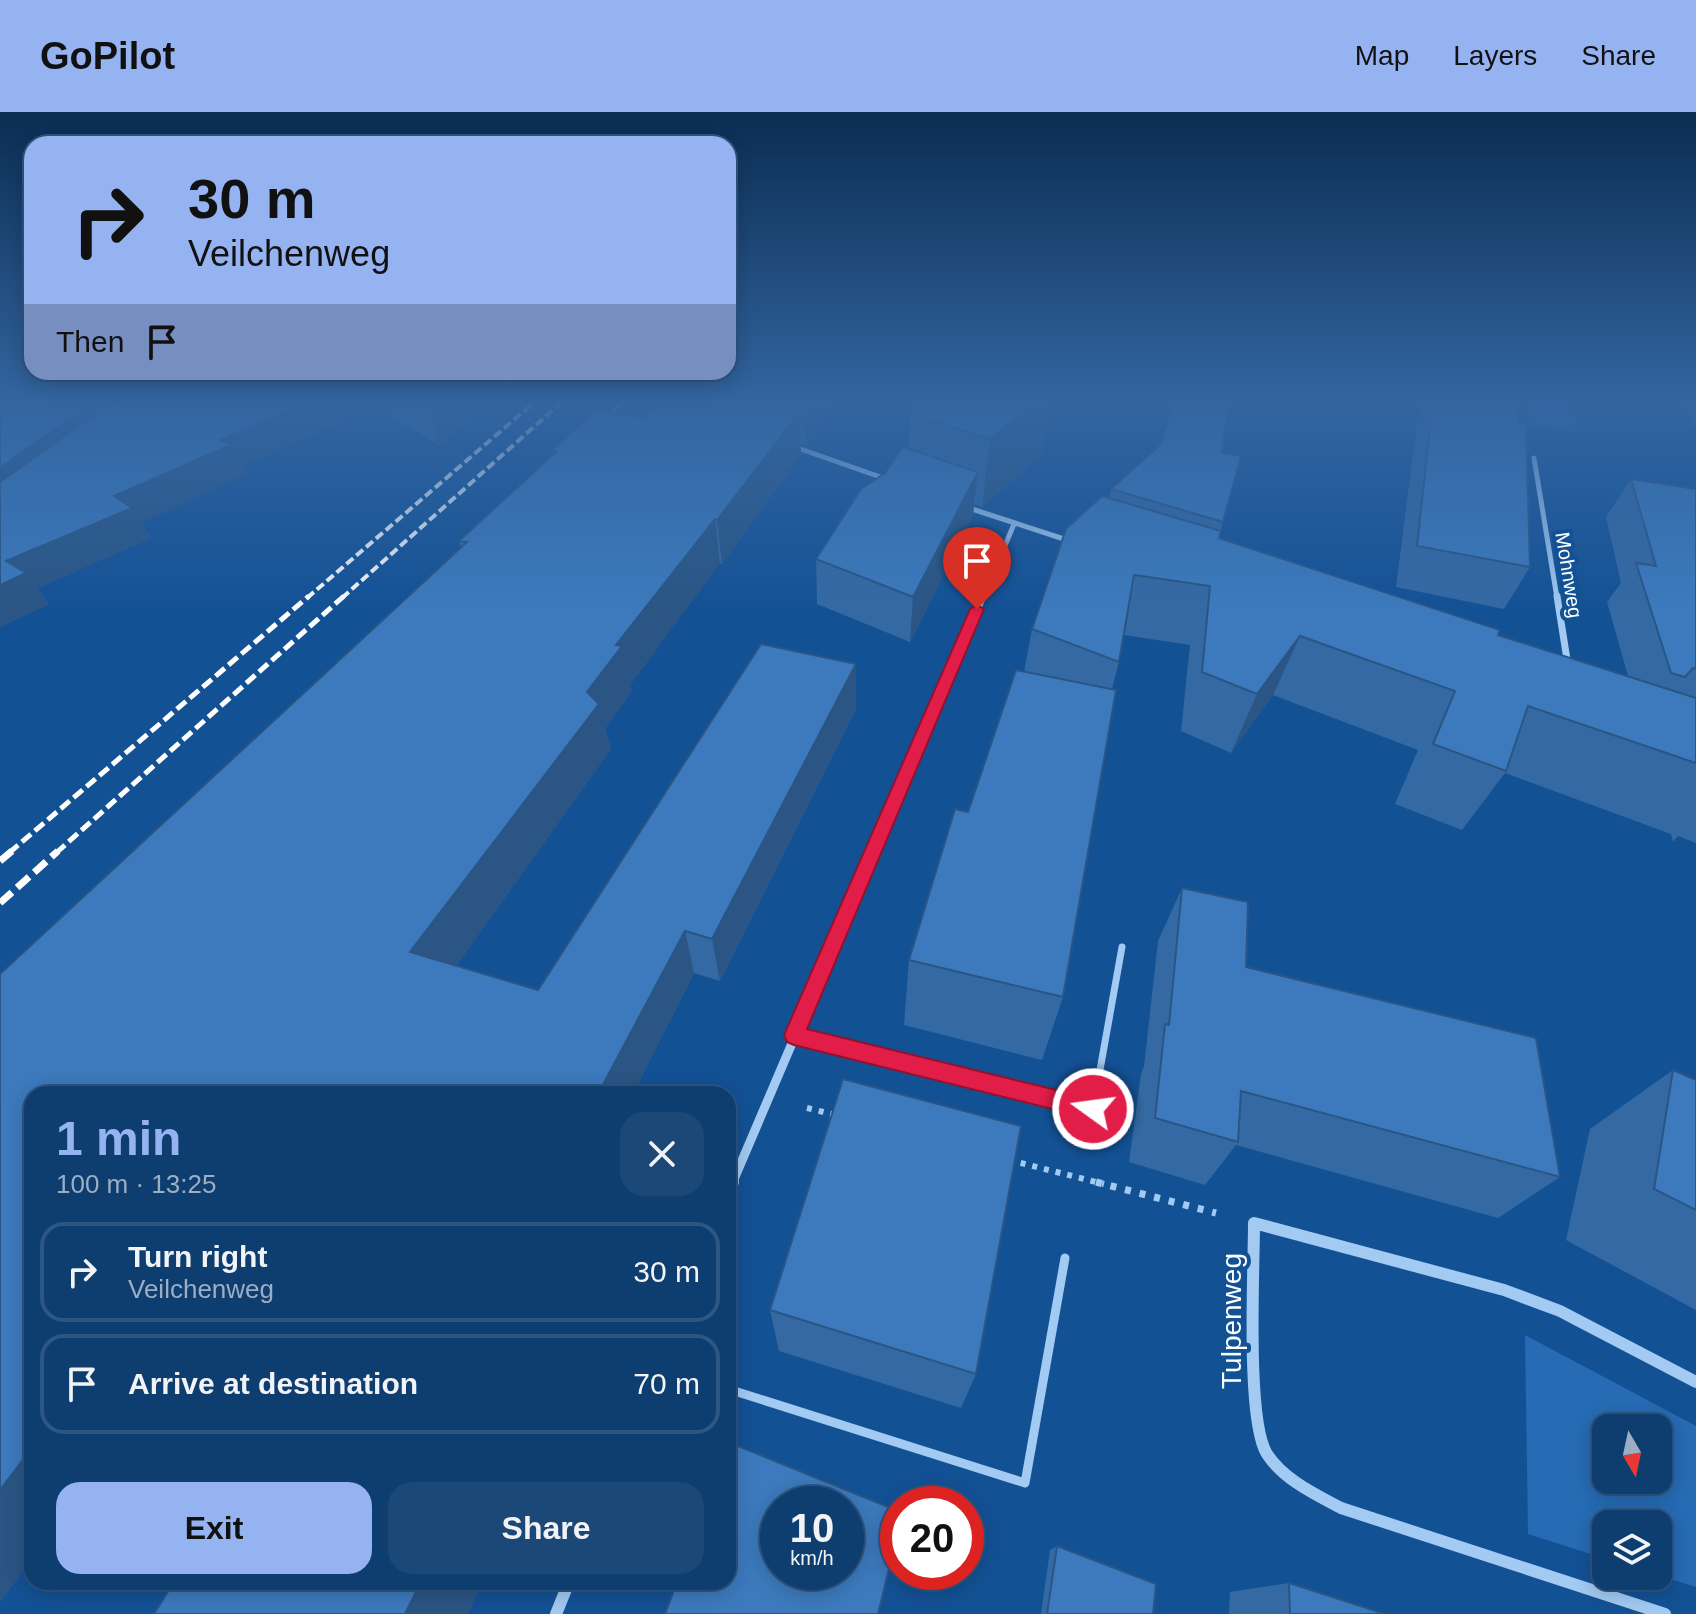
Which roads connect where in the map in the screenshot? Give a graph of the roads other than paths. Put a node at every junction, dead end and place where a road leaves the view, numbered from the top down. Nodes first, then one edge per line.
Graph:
1 (861, 470) edge
2 (1536, 470) edge
3 (897, 483) edge
4 (955, 503) edge
5 (1014, 524) junction
6 (1074, 542) edge
7 (1571, 682) edge
8 (1122, 947) dead end
9 (794, 1035) junction
10 (736, 1175) edge
11 (1065, 1258) dead end
12 (1696, 1382) edge
13 (736, 1392) edge
14 (566, 1590) edge
15 (556, 1614) edge
16 (1665, 1614) edge

1 - 3 street
2 - 7 street, Mohnweg
4 - 5 street
5 - 6 street
5 - 9 street
8 - 9 lane
9 - 10 street
11 - 13 lane
12 - 16 street, Tulpenweg
14 - 15 street

